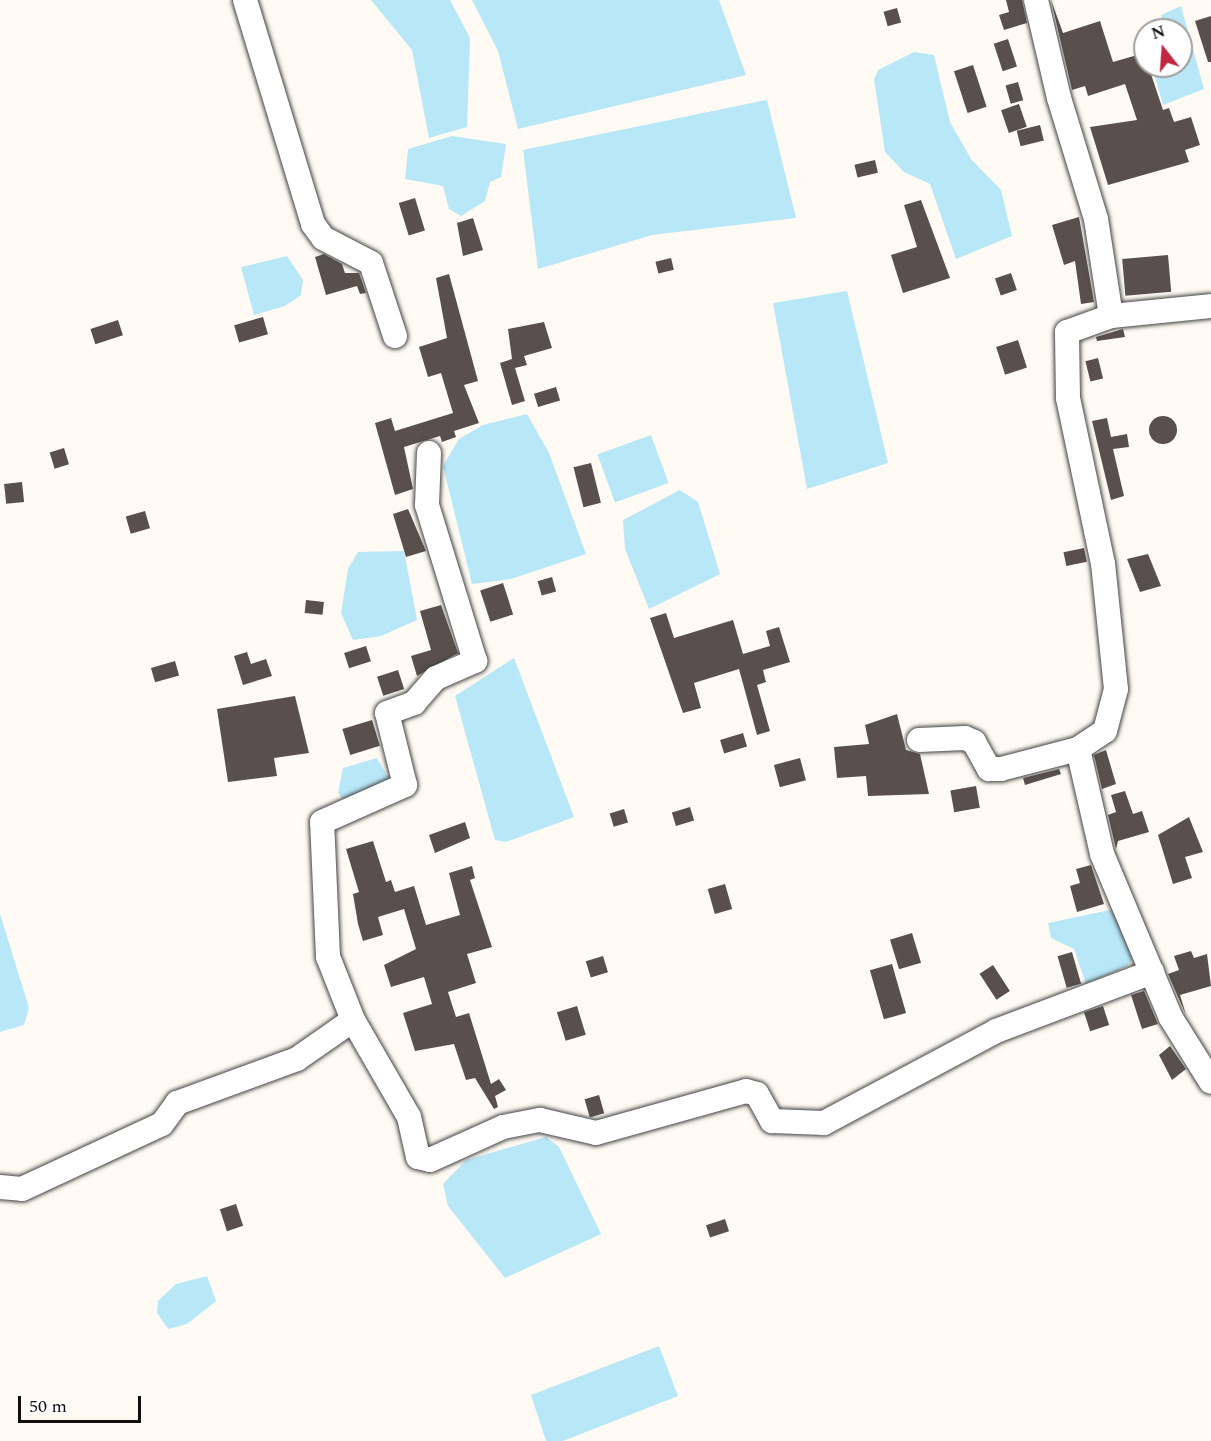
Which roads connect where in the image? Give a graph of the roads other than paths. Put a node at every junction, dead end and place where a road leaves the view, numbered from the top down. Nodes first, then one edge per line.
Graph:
1 (245, 0) edge
2 (1036, 0) edge
3 (1211, 306) edge
4 (1111, 316) junction
5 (395, 336) dead end
6 (429, 453) dead end
7 (919, 740) dead end
8 (1078, 749) junction
9 (1152, 972) junction
10 (352, 1020) junction
11 (1211, 1082) edge
12 (0, 1187) edge

1 - 5 street
2 - 4 street
3 - 4 street
4 - 8 street
6 - 10 street
7 - 8 street
8 - 9 street
9 - 10 street
9 - 11 street
10 - 12 street

